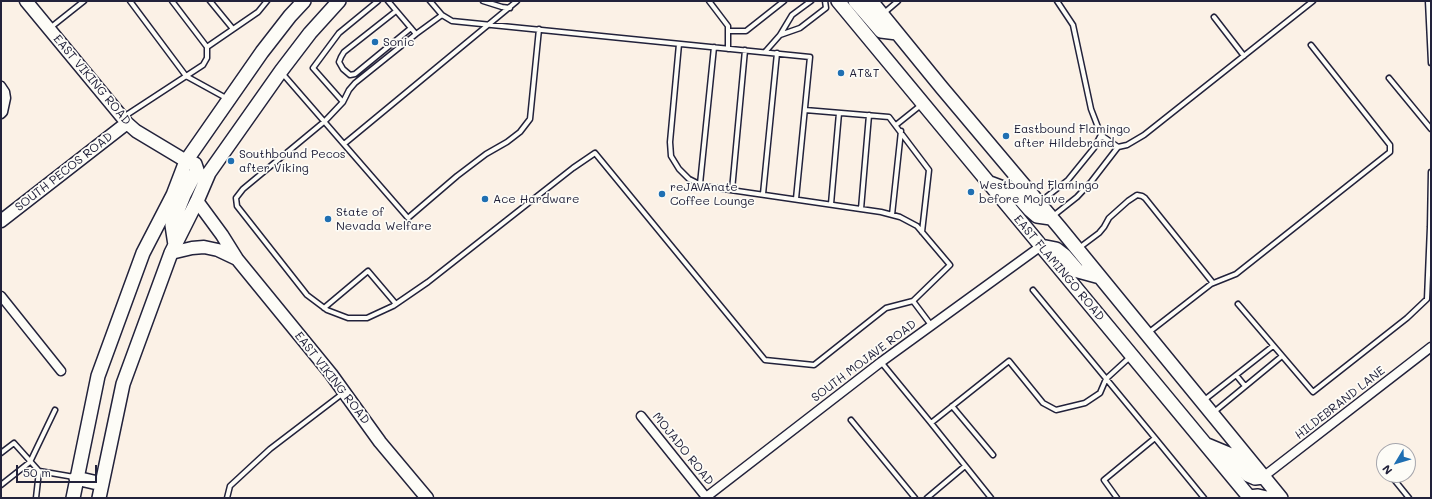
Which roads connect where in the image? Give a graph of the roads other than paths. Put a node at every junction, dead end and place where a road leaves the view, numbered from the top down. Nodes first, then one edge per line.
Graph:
1 (26, 1) edge
2 (84, 1) edge
3 (130, 1) edge
4 (172, 1) edge
5 (210, 1) edge
6 (267, 1) edge
7 (304, 1) edge
8 (339, 1) edge
9 (378, 1) edge
10 (388, 1) edge
11 (430, 1) edge
12 (483, 1) edge
13 (497, 1) edge
14 (517, 1) edge
15 (709, 1) edge
16 (784, 1) edge
17 (812, 1) edge
18 (825, 1) edge
19 (838, 1) edge
20 (855, 1) edge
21 (871, 1) edge
22 (898, 1) edge
23 (1057, 1) edge
24 (1313, 1) edge
25 (1428, 1) edge
26 (502, 7) junction
27 (510, 8) junction
28 (396, 11) junction
29 (882, 14) junction
30 (442, 15) junction
31 (1214, 17) dead end
32 (489, 25) junction
33 (411, 28) junction
34 (49, 29) junction
35 (233, 29) junction
36 (539, 30) junction
37 (728, 31) junction
38 (897, 33) junction
39 (416, 34) junction
40 (780, 35) junction
41 (679, 44) junction
42 (1311, 45) dead end
43 (207, 47) junction
44 (714, 47) junction
45 (728, 48) junction
46 (745, 50) junction
47 (765, 52) junction
48 (777, 54) junction
49 (1244, 56) junction
50 (1431, 63) edge
51 (281, 71) junction
52 (186, 76) junction
53 (1389, 78) dead end
54 (1, 86) edge
55 (228, 100) junction
56 (343, 102) junction
57 (923, 103) junction
58 (805, 110) junction
59 (839, 113) junction
60 (1, 114) edge
61 (869, 115) junction
62 (125, 120) junction
63 (325, 122) junction
64 (896, 125) junction
65 (1431, 129) edge
66 (901, 131) junction
67 (1100, 135) junction
68 (344, 144) junction
69 (1118, 148) junction
70 (186, 161) junction
71 (1431, 172) edge
72 (988, 182) junction
73 (700, 184) junction
74 (732, 190) junction
75 (763, 194) junction
76 (796, 199) junction
77 (197, 201) junction
78 (831, 204) junction
79 (1038, 204) junction
80 (861, 209) junction
81 (892, 215) junction
82 (1051, 218) junction
83 (1, 221) edge
84 (1431, 227) edge
85 (922, 232) junction
86 (1041, 246) junction
87 (173, 249) junction
88 (1077, 249) junction
89 (237, 259) junction
90 (1100, 277) junction
91 (1213, 283) junction
92 (1033, 290) dead end
93 (1, 296) edge
94 (912, 301) junction
95 (396, 304) junction
96 (1238, 304) dead end
97 (324, 308) junction
98 (931, 325) junction
99 (1147, 335) junction
100 (1273, 346) junction
101 (1431, 347) edge
102 (1132, 355) junction
103 (1282, 356) junction
104 (881, 362) junction
105 (60, 371) dead end
106 (1236, 375) junction
107 (1106, 379) junction
108 (1245, 386) junction
109 (344, 392) junction
110 (1202, 402) junction
111 (952, 406) junction
112 (55, 410) dead end
113 (1212, 414) junction
114 (641, 416) dead end
115 (851, 420) dead end
116 (931, 423) junction
117 (1155, 438) junction
118 (1206, 445) junction
119 (1, 453) edge
120 (993, 455) dead end
121 (30, 462) junction
122 (965, 466) junction
123 (40, 471) junction
124 (1263, 477) junction
125 (76, 478) junction
126 (1397, 483) edge
127 (102, 484) junction
128 (1, 485) edge
129 (709, 496) edge
130 (425, 497) edge
131 (1250, 497) edge
132 (36, 498) edge
133 (73, 498) edge
134 (99, 498) edge
135 (227, 498) edge
136 (915, 498) edge
137 (927, 498) edge
138 (991, 498) edge
139 (1117, 498) edge
140 (1204, 498) edge
141 (1267, 498) edge
142 (1281, 498) edge
143 (1409, 498) edge

1 - 34 street, EAST VIKING ROAD
2 - 34 lane
3 - 52 lane
4 - 43 lane
5 - 35 lane
6 - 35 lane
7 - 55 main road
8 - 51 main road
9 - 56 lane
10 - 28 lane
11 - 30 lane
12 - 26 lane
13 - 26 lane
14 - 27 lane
15 - 37 lane
16 - 37 lane
17 - 40 lane
18 - 40 lane
19 - 57 main road, EAST FLAMINGO ROAD
20 - 38 main road
21 - 29 main road, EAST FLAMINGO ROAD
22 - 29 lane
23 - 67 lane
24 - 49 lane
25 - 50 lane
26 - 27 lane
27 - 32 lane
28 - 33 lane
28 - 33 lane
29 - 38 main road, EAST FLAMINGO ROAD
30 - 32 lane
30 - 39 lane
31 - 49 lane
32 - 36 lane
32 - 68 lane
33 - 39 lane
34 - 62 street, EAST VIKING ROAD
35 - 43 lane
36 - 41 lane
36 - 68 lane
37 - 45 lane
38 - 79 main road, EAST FLAMINGO ROAD
39 - 56 lane
40 - 47 lane
41 - 44 lane
41 - 73 lane
42 - 91 lane
43 - 52 lane
44 - 45 lane
44 - 73 lane
45 - 46 lane
46 - 47 lane
46 - 74 lane
47 - 48 lane
48 - 58 lane
48 - 75 lane
49 - 69 lane
51 - 63 lane
51 - 77 main road
52 - 55 lane
52 - 62 lane
53 - 65 lane
54 - 60 street
55 - 70 main road
56 - 63 lane
57 - 64 lane
57 - 72 main road, EAST FLAMINGO ROAD
58 - 59 lane
58 - 76 lane
59 - 61 lane
59 - 78 lane
61 - 64 lane
61 - 80 lane
62 - 70 street, EAST VIKING ROAD
62 - 83 street, SOUTH PECOS ROAD
63 - 68 lane
63 - 97 lane
64 - 66 lane
66 - 81 lane
66 - 85 lane
67 - 69 lane
67 - 79 lane
69 - 82 lane
70 - 87 main road
70 - 125 main road
71 - 84 lane
72 - 82 main road
72 - 86 main road, EAST FLAMINGO ROAD
73 - 74 lane
74 - 75 lane
75 - 76 lane
76 - 78 lane
77 - 87 main road
77 - 89 street, EAST VIKING ROAD
78 - 80 lane
79 - 82 main road, EAST FLAMINGO ROAD
80 - 81 lane
81 - 85 lane
82 - 88 main road, EAST FLAMINGO ROAD
84 - 103 lane
85 - 94 lane
86 - 90 main road
86 - 98 street, SOUTH MOJAVE ROAD
86 - 102 main road, EAST FLAMINGO ROAD
87 - 89 street, EAST VIKING ROAD
87 - 127 main road
88 - 90 main road, EAST FLAMINGO ROAD
88 - 91 lane
89 - 109 street, EAST VIKING ROAD
90 - 99 main road, EAST FLAMINGO ROAD
91 - 99 lane
92 - 107 lane
93 - 105 street
94 - 95 lane
94 - 98 lane
95 - 97 lane
95 - 97 lane
96 - 100 lane
98 - 104 street, SOUTH MOJAVE ROAD
99 - 110 main road, EAST FLAMINGO ROAD
100 - 103 lane
100 - 106 lane
101 - 124 street, HILDEBRAND LANE
102 - 107 lane
102 - 118 main road, EAST FLAMINGO ROAD
103 - 108 lane
104 - 116 lane
104 - 129 street, SOUTH MOJAVE ROAD
106 - 108 lane
106 - 110 lane
107 - 111 lane
107 - 117 lane
108 - 113 lane
109 - 130 street, EAST VIKING ROAD
109 - 135 lane
110 - 113 main road, EAST FLAMINGO ROAD
111 - 116 lane
111 - 120 lane
112 - 121 lane
113 - 124 main road, EAST FLAMINGO ROAD
114 - 129 street, MOJADO ROAD
115 - 136 lane
116 - 122 lane
117 - 139 lane
117 - 140 lane
118 - 124 main road
118 - 131 main road, EAST FLAMINGO ROAD
119 - 121 lane
121 - 123 lane
121 - 128 lane
122 - 137 lane
122 - 138 lane
123 - 125 lane
123 - 132 lane
124 - 142 main road, EAST FLAMINGO ROAD
125 - 127 main road
125 - 133 main road
126 - 143 lane
127 - 134 main road
131 - 141 main road

